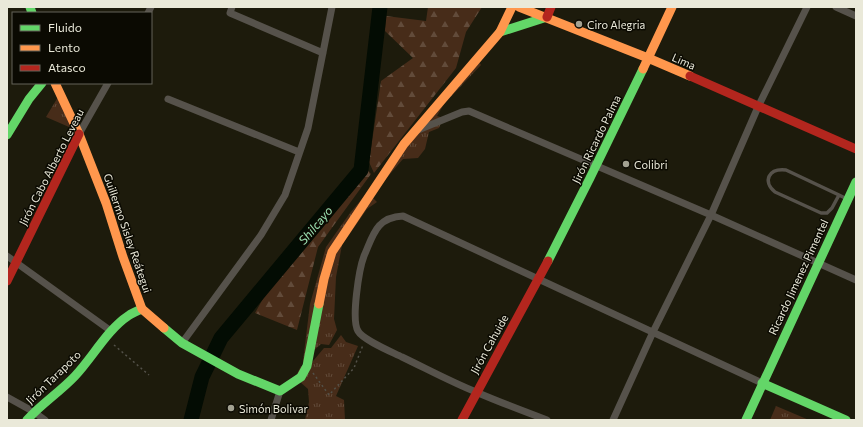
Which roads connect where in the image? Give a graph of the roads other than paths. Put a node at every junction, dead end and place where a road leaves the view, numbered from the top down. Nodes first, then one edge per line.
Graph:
1 (332, 7) edge
2 (512, 7) edge
3 (519, 7) edge
4 (551, 7) edge
5 (672, 7) edge
6 (807, 7) edge
7 (836, 7) edge
8 (231, 10) edge
9 (856, 16) edge
10 (547, 17) junction
11 (500, 32) junction
12 (323, 53) junction
13 (648, 58) junction
14 (41, 84) edge
15 (55, 84) edge
16 (107, 84) edge
17 (168, 99) dead end
18 (758, 107) junction
19 (416, 131) junction
20 (79, 134) junction
21 (7, 135) edge
22 (856, 149) edge
23 (299, 152) junction
24 (596, 166) junction
25 (856, 182) edge
26 (839, 195) junction
27 (848, 199) junction
28 (711, 215) junction
29 (7, 256) edge
30 (16, 263) junction
31 (818, 264) junction
32 (538, 280) junction
33 (856, 280) edge
34 (7, 281) edge
35 (142, 309) junction
36 (653, 332) junction
37 (108, 335) junction
38 (182, 343) junction
39 (762, 383) junction
40 (280, 391) junction
41 (476, 392) junction
42 (7, 397) edge
43 (34, 412) junction
44 (27, 420) edge
45 (45, 420) edge
46 (271, 420) edge
47 (462, 420) edge
48 (547, 420) edge
49 (613, 420) edge
50 (746, 420) edge
51 (846, 420) edge

1 - 12 street
2 - 11 street
3 - 10 street, Lima
4 - 10 street
5 - 13 street, Jirón Ricardo Palma
6 - 18 street
7 - 9 street
8 - 12 street
10 - 11 street
10 - 13 street, Lima
11 - 19 street
12 - 23 street
13 - 18 street, Lima
13 - 24 street, Jirón Ricardo Palma
14 - 21 street
15 - 20 street, Guillermo Sisley Reátegui
16 - 20 street, Jirón Cabo Alberto Leveau
17 - 23 street
18 - 22 street, Lima
18 - 28 street
19 - 24 street
19 - 40 street
20 - 30 street, Jirón Cabo Alberto Leveau
20 - 35 street, Guillermo Sisley Reátegui
23 - 38 street
24 - 28 street
24 - 32 street, Jirón Ricardo Palma
25 - 27 street, Ricardo Jimenez Pimentel
26 - 26 lane
26 - 27 lane
27 - 31 street, Ricardo Jimenez Pimentel
28 - 31 street
28 - 36 street
29 - 30 street
30 - 34 street, Jirón Cabo Alberto Leveau
30 - 37 street
31 - 33 street
31 - 39 street, Ricardo Jimenez Pimentel
32 - 36 street
32 - 41 street, Jirón Cahuide
32 - 41 street
35 - 37 street, Jirón Tarapoto
35 - 38 street, Guillermo Sisley Reátegui
36 - 39 street
36 - 49 street
37 - 43 street, Jirón Tarapoto
38 - 40 street, Guillermo Sisley Reátegui
39 - 50 street, Ricardo Jimenez Pimentel
39 - 51 street
40 - 46 street
41 - 47 street, Jirón Cahuide
41 - 48 street
42 - 43 street
43 - 44 street, Jirón Tarapoto
43 - 45 street

